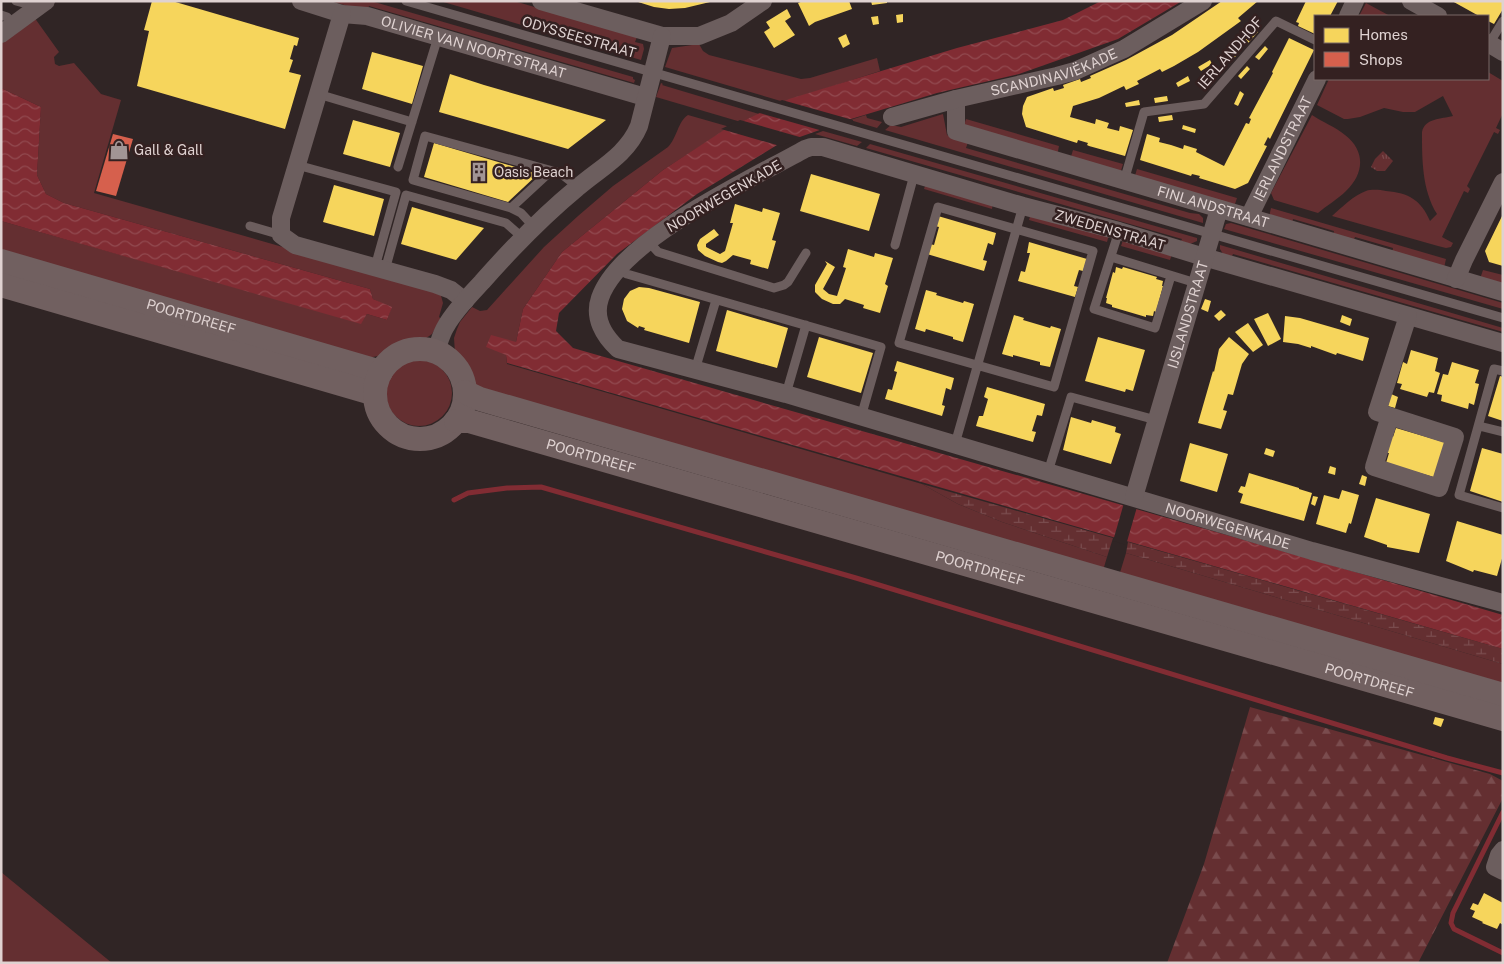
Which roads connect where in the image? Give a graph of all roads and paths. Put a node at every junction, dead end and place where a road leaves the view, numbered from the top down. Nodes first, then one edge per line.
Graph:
1 (16, 1) edge
2 (301, 1) edge
3 (406, 1) edge
4 (541, 1) edge
5 (763, 1) edge
6 (1203, 1) edge
7 (1355, 1) edge
8 (1420, 3) edge
9 (42, 4) edge
10 (342, 14) junction
11 (1348, 15) edge
12 (1437, 15) edge
13 (1503, 21) edge
14 (5, 25) edge
15 (662, 36) junction
16 (438, 37) junction
17 (1314, 40) edge
18 (1493, 46) edge
19 (652, 72) junction
20 (1316, 80) edge
21 (318, 94) junction
22 (645, 97) junction
23 (956, 98) junction
24 (892, 117) dead end
25 (412, 122) junction
26 (811, 147) joint
27 (297, 165) junction
28 (398, 168) dead end
29 (552, 171) junction
30 (914, 175) junction
31 (1124, 180) junction
32 (1503, 182) edge
33 (578, 187) junction
34 (1024, 206) junction
35 (512, 208) junction
36 (1218, 209) junction
37 (1249, 217) junction
38 (250, 226) dead end
39 (1017, 230) junction
40 (1119, 231) junction
41 (528, 232) junction
42 (1211, 234) junction
43 (281, 235) junction
44 (648, 241) junction
45 (895, 245) dead end
46 (806, 253) dead end
47 (1111, 257) junction
48 (1204, 258) junction
49 (1, 261) edge
50 (380, 268) junction
51 (618, 269) junction
52 (1171, 276) junction
53 (1456, 280) junction
54 (1196, 283) junction
55 (1, 285) edge
56 (1503, 292) edge
57 (716, 300) junction
58 (465, 301) junction
59 (1408, 316) junction
60 (1503, 318) edge
61 (806, 325) junction
62 (1503, 343) edge
63 (436, 351) junction
64 (978, 365) junction
65 (695, 370) junction
66 (1503, 371) edge
67 (380, 372) junction
68 (465, 392) junction
69 (375, 394) junction
70 (786, 394) junction
71 (1390, 416) junction
72 (860, 417) junction
73 (1156, 420) junction
74 (456, 421) junction
75 (1479, 426) junction
76 (1503, 432) edge
77 (955, 444) junction
78 (1048, 472) junction
79 (1134, 497) junction
80 (1503, 508) edge
81 (1086, 586) junction
82 (1114, 595) junction
83 (1503, 603) edge
84 (1503, 696) edge
85 (1503, 719) edge
86 (1503, 850) edge
87 (1503, 871) edge

1 - 9 lane
2 - 10 street, OLIVIER VAN NOORTSTRAAT
3 - 19 lane, ODYSSEESTRAAT
4 - 15 street
5 - 15 street
6 - 23 street, SCANDINAVIËKADE
7 - 11 street
8 - 12 street
9 - 14 street
10 - 16 street, OLIVIER VAN NOORTSTRAAT
10 - 21 street
13 - 18 lane
15 - 19 street
16 - 22 street, OLIVIER VAN NOORTSTRAAT
16 - 25 lane
17 - 31 lane, IERLANDHOF
19 - 22 street
19 - 42 lane, ODYSSEESTRAAT
20 - 37 street, IERLANDSTRAAT
21 - 25 lane
21 - 27 street
22 - 33 street
23 - 24 street, SCANDINAVIËKADE
23 - 31 street, FINLANDSTRAAT
25 - 28 lane
26 - 30 street, ZWEDENSTRAAT
26 - 44 street, NOORWEGENKADE
27 - 43 street
27 - 50 lane
29 - 33 lane
29 - 35 lane
29 - 35 lane
30 - 34 street, ZWEDENSTRAAT
30 - 45 lane
31 - 36 street, FINLANDSTRAAT
32 - 53 street
33 - 41 street
34 - 39 lane
34 - 40 street, ZWEDENSTRAAT
35 - 41 lane
36 - 37 street, FINLANDSTRAAT
36 - 42 street, IJSLANDSTRAAT
37 - 53 street, FINLANDSTRAAT
38 - 43 lane
39 - 64 lane
39 - 64 lane
39 - 64 lane
40 - 47 lane, IJSLANDSTRAAT
40 - 48 street, ZWEDENSTRAAT
41 - 50 lane
41 - 58 street
42 - 48 street, IJSLANDSTRAAT
42 - 60 lane, ODYSSEESTRAAT
43 - 50 street
44 - 46 lane
44 - 51 street, NOORWEGENKADE
47 - 52 lane
47 - 52 lane, IJSLANDSTRAAT
48 - 54 street, IJSLANDSTRAAT
48 - 59 street, ZWEDENSTRAAT
49 - 67 main road, POORTDREEF
50 - 58 street
51 - 57 lane
51 - 65 street, NOORWEGENKADE
52 - 54 lane
53 - 56 street, FINLANDSTRAAT
54 - 73 street, IJSLANDSTRAAT
55 - 69 main road, POORTDREEF
57 - 61 lane
57 - 65 lane
58 - 63 street
59 - 62 street, ZWEDENSTRAAT
59 - 71 street
61 - 70 lane
61 - 72 lane
63 - 67 main road
63 - 68 main road
64 - 77 lane
65 - 70 street, NOORWEGENKADE
66 - 75 lane
67 - 69 main road
68 - 74 main road
68 - 81 main road, POORTDREEF
69 - 74 main road
70 - 72 street, NOORWEGENKADE
71 - 71 street
72 - 77 street, NOORWEGENKADE
73 - 78 lane
73 - 79 street, IJSLANDSTRAAT
74 - 81 main road, POORTDREEF
75 - 76 lane
75 - 80 lane
77 - 78 street, NOORWEGENKADE
78 - 79 street, NOORWEGENKADE
79 - 83 street, NOORWEGENKADE
81 - 82 main road, POORTDREEF
82 - 84 main road, POORTDREEF
82 - 85 main road, POORTDREEF
86 - 87 street

